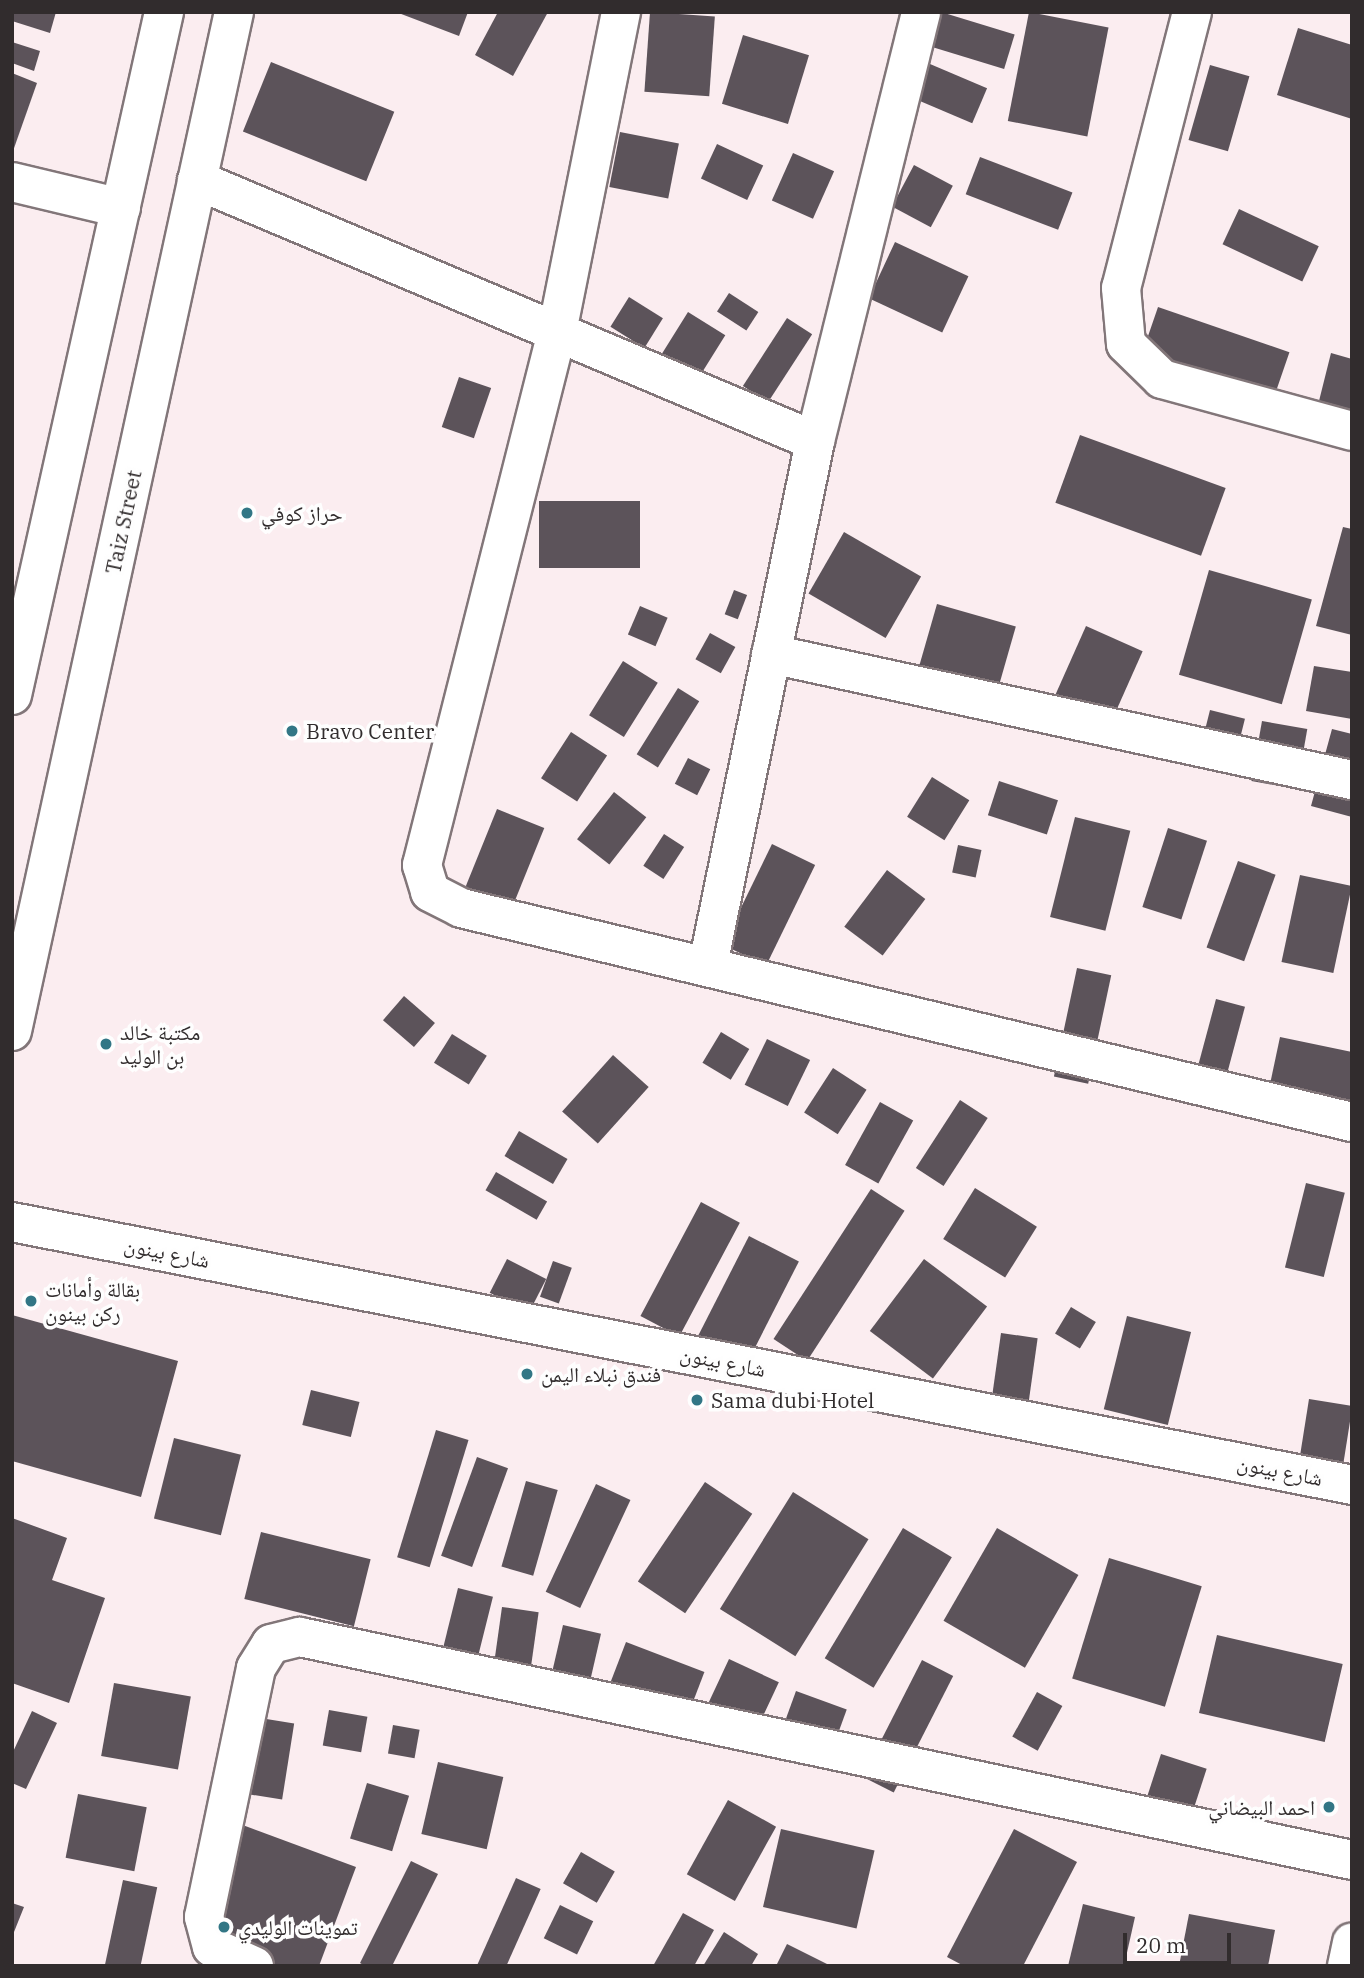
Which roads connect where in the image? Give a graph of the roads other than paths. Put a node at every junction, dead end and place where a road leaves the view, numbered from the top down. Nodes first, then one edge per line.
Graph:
1 (164, 12) edge
2 (234, 12) edge
3 (621, 12) edge
4 (921, 12) edge
5 (1192, 12) edge
6 (197, 180) junction
7 (12, 182) edge
8 (121, 208) junction
9 (557, 332) junction
10 (1352, 431) edge
11 (815, 441) junction
12 (771, 654) junction
13 (12, 695) edge
14 (1352, 780) edge
15 (708, 965) junction
16 (12, 1031) edge
17 (1352, 1122) edge
18 (12, 1222) edge
19 (1352, 1485) edge
20 (1352, 1860) edge
21 (1352, 1943) edge
22 (254, 1966) edge
23 (1347, 1966) edge

1 - 8 main road
2 - 6 main road, Taiz Street
3 - 9 main road
4 - 11 main road
5 - 10 main road
6 - 9 main road
6 - 16 main road, Taiz Street
7 - 8 main road
8 - 13 main road
9 - 11 main road
9 - 15 main road
11 - 12 main road
12 - 14 main road
12 - 15 main road
15 - 17 main road
18 - 19 main road, شارع بينون
20 - 22 main road
21 - 23 main road

